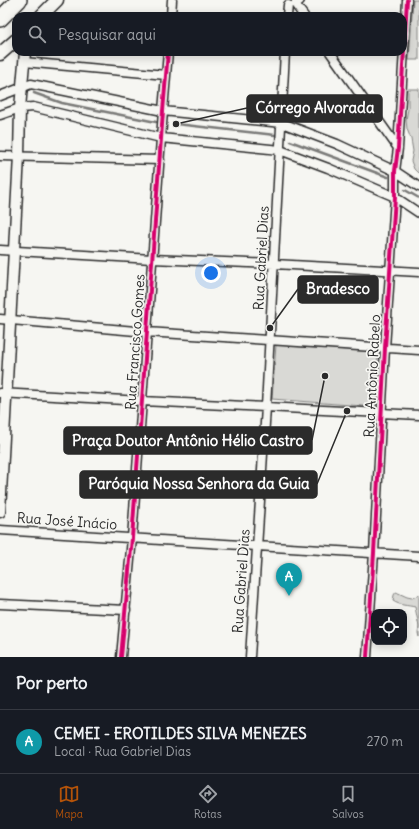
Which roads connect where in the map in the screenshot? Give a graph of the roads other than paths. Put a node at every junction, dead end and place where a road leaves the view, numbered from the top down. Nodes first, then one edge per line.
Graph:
1 (19, 0) edge
2 (57, 0) edge
3 (172, 0) edge
4 (407, 0) edge
5 (293, 2) edge
6 (45, 12) edge
7 (171, 12) edge
8 (289, 12) edge
9 (301, 12) edge
10 (406, 12) edge
11 (0, 20) edge
12 (12, 44) edge
13 (0, 54) edge
14 (168, 56) edge
15 (285, 56) edge
16 (333, 56) edge
17 (404, 56) edge
18 (25, 57) edge
19 (166, 75) junction
20 (23, 87) junction
21 (0, 96) edge
22 (20, 108) junction
23 (163, 111) junction
24 (0, 115) edge
25 (282, 123) junction
26 (161, 138) junction
27 (398, 148) junction
28 (280, 150) junction
29 (0, 156) edge
30 (19, 156) junction
31 (160, 160) junction
32 (395, 171) junction
33 (419, 187) edge
34 (395, 197) junction
35 (419, 213) edge
36 (0, 250) edge
37 (14, 251) junction
38 (152, 259) junction
39 (274, 264) junction
40 (390, 271) junction
41 (419, 272) edge
42 (5, 320) edge
43 (147, 332) junction
44 (269, 340) junction
45 (384, 348) junction
46 (419, 350) edge
47 (3, 393) edge
48 (142, 401) junction
49 (266, 407) junction
50 (382, 413) junction
51 (419, 415) edge
52 (0, 512) edge
53 (0, 530) edge
54 (132, 538) junction
55 (256, 546) junction
56 (374, 553) junction
57 (419, 556) edge
58 (0, 604) edge
59 (126, 610) junction
60 (121, 657) edge
61 (250, 657) edge
62 (367, 657) edge

1 - 11 highway
2 - 6 main road
3 - 7 street
4 - 10 street, Rua Antônio Rabelo
5 - 8 street
5 - 9 street
12 - 13 main road
14 - 19 street, Rua Francisco Gomes
15 - 25 street, Rua Gabriel Dias
16 - 27 street
17 - 27 street, Rua Antônio Rabelo
18 - 19 street
18 - 20 street
19 - 23 street, Rua Francisco Gomes
20 - 21 street
20 - 22 street
20 - 23 street
22 - 24 street
22 - 26 street
22 - 30 street
23 - 25 street
23 - 26 street, Rua Francisco Gomes
25 - 28 street, Rua Gabriel Dias
25 - 32 street
26 - 28 street
26 - 31 street, Rua Francisco Gomes
27 - 32 street, Rua Antônio Rabelo
28 - 34 street
28 - 39 street, Rua Gabriel Dias
29 - 30 street
30 - 31 street
30 - 37 street
31 - 38 street, Rua Francisco Gomes
32 - 33 street
32 - 34 street, Rua Antônio Rabelo
34 - 35 street
34 - 40 street, Rua Antônio Rabelo
36 - 37 street
37 - 38 street
37 - 42 street
38 - 39 street
38 - 43 street, Rua Francisco Gomes
39 - 40 street
39 - 44 street, Rua Gabriel Dias
40 - 41 street
40 - 45 street, Rua Antônio Rabelo
42 - 43 street
42 - 47 street
43 - 44 street
43 - 48 street, Rua Francisco Gomes
44 - 45 street
44 - 49 street, Rua Gabriel Dias
45 - 46 street
45 - 50 street, Rua Antônio Rabelo
47 - 48 street
47 - 52 street
48 - 49 street
48 - 54 street, Rua Francisco Gomes
49 - 50 street
49 - 55 street, Rua Gabriel Dias
50 - 51 street
50 - 56 street, Rua Antônio Rabelo
53 - 54 street, Rua José Inácio
54 - 55 street, Rua José Inácio
54 - 59 street, Rua Francisco Gomes
55 - 56 street, Rua José Inácio
55 - 61 street, Rua Gabriel Dias
56 - 57 street, Rua José Inácio
56 - 62 street, Rua Antônio Rabelo
58 - 59 street
59 - 60 street, Rua Francisco Gomes

